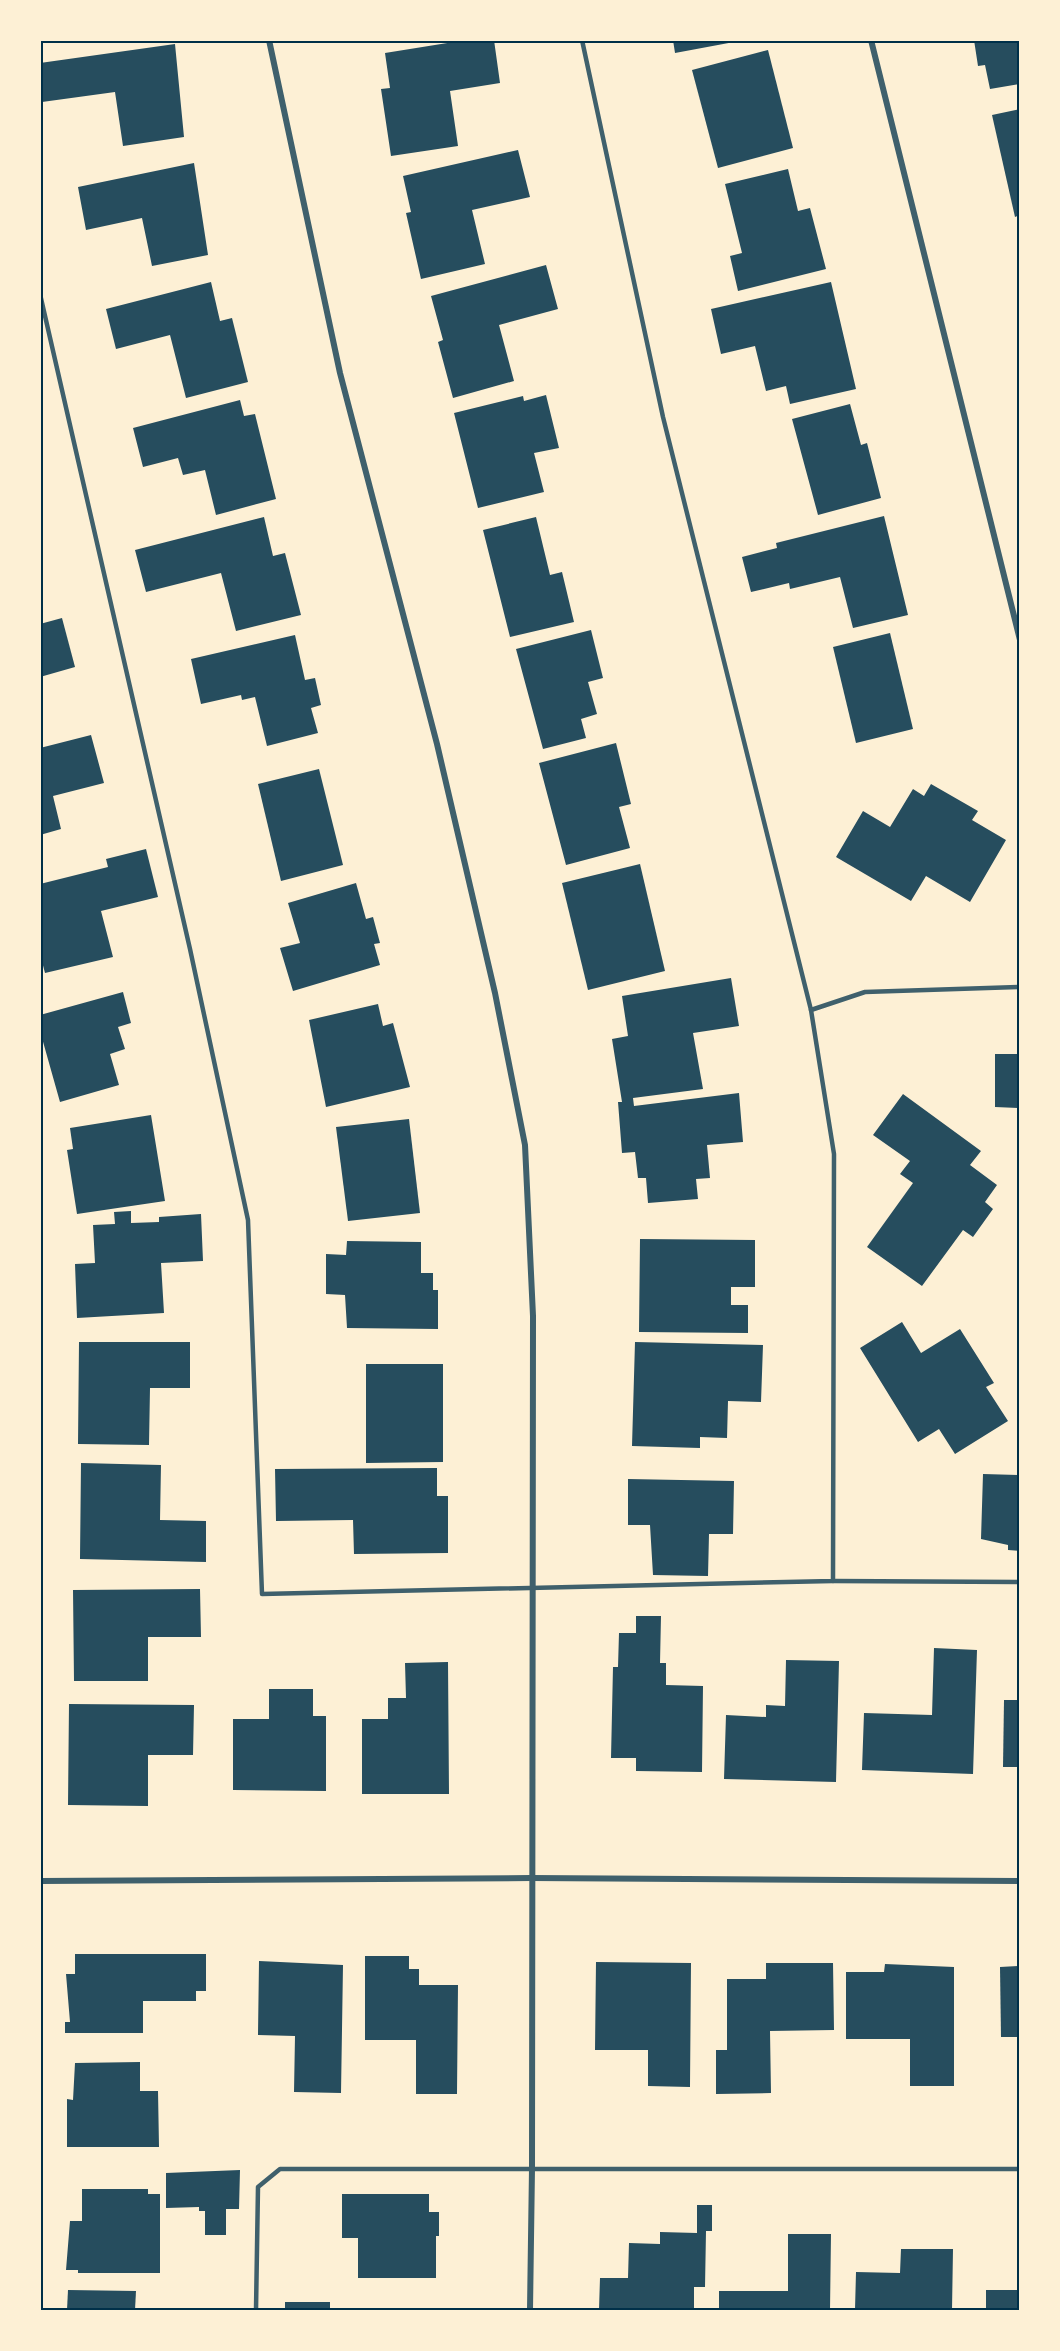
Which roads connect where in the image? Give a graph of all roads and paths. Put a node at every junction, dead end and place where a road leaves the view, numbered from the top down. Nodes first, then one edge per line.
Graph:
1 (269, 40) edge
2 (582, 40) edge
3 (872, 40) edge
4 (40, 294) edge
5 (1020, 640) edge
6 (1020, 987) edge
7 (811, 1010) junction
8 (833, 1581) junction
9 (1020, 1582) edge
10 (532, 1589) junction
11 (531, 1878) junction
12 (40, 1881) edge
13 (1020, 1881) edge
14 (532, 2168) junction
15 (1020, 2169) edge
16 (255, 2310) edge
17 (530, 2310) edge

1 - 10 street
2 - 7 lane
3 - 5 street
4 - 10 lane
6 - 7 lane
7 - 8 lane
8 - 9 lane
8 - 10 lane
10 - 11 street
11 - 12 street
11 - 13 street
11 - 14 street
14 - 15 lane
14 - 16 lane
14 - 17 street

